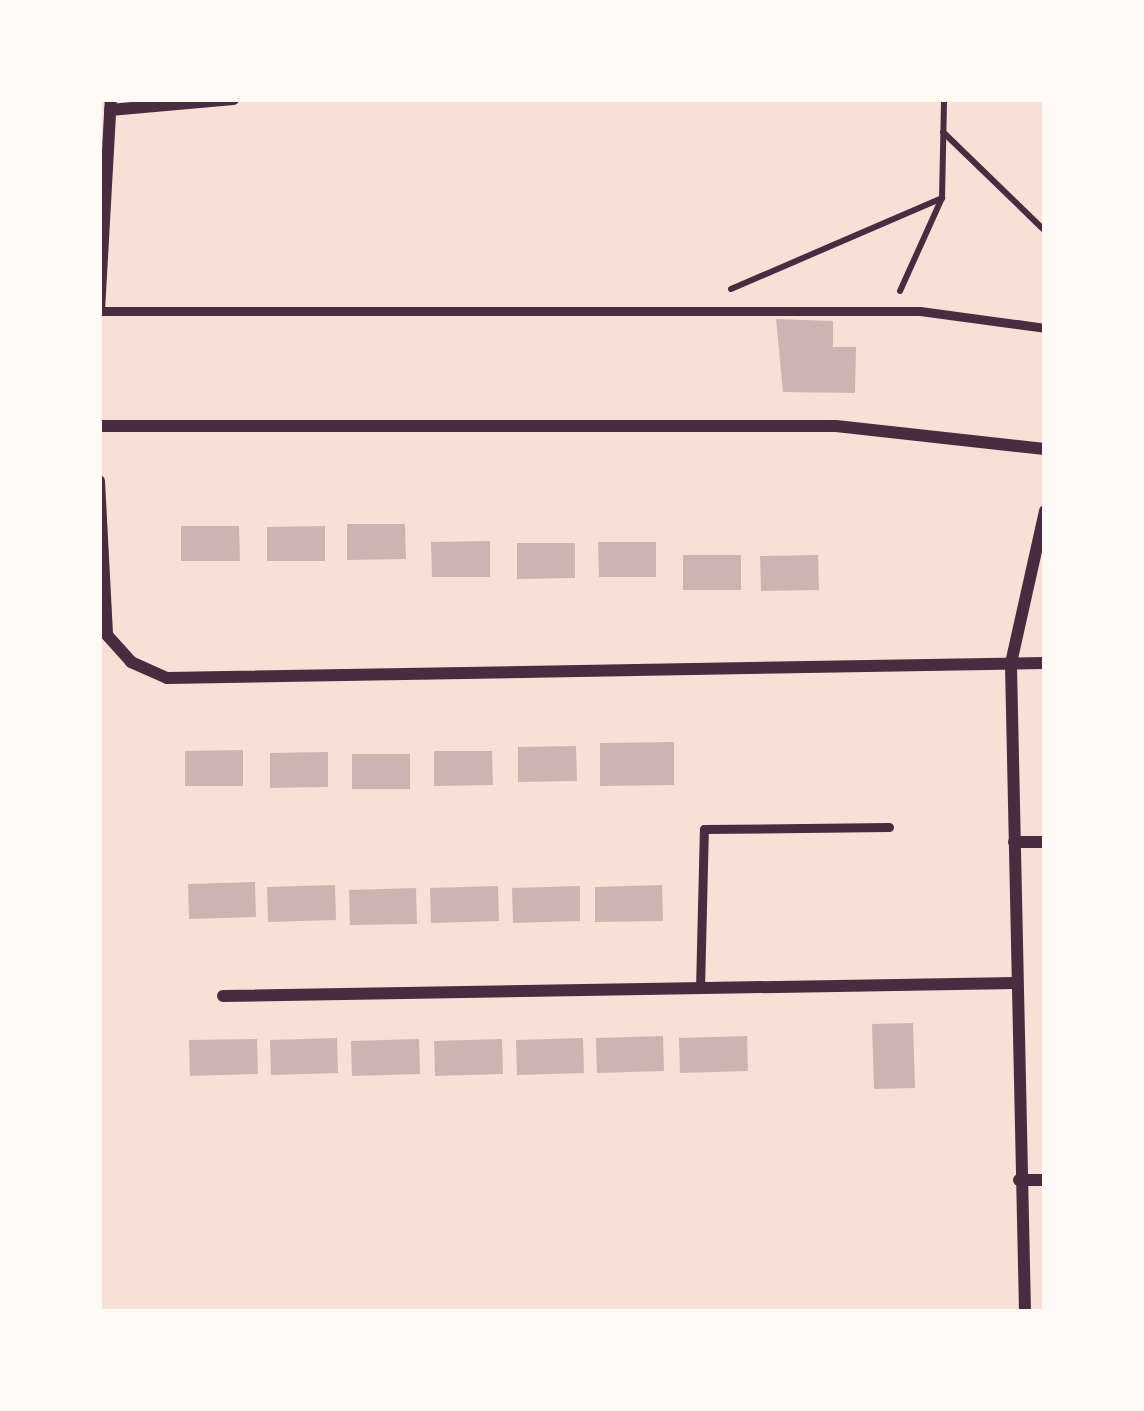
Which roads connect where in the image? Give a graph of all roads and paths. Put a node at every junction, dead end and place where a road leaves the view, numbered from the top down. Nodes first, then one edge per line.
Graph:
1 (234, 99) edge
2 (944, 99) edge
3 (111, 105) edge
4 (944, 132) junction
5 (942, 197) junction
6 (1045, 231) edge
7 (725, 292) dead end
8 (99, 311) edge
9 (891, 311) junction
10 (1045, 328) edge
11 (99, 426) edge
12 (1045, 449) edge
13 (99, 481) edge
14 (1045, 512) edge
15 (1011, 663) junction
16 (1045, 663) edge
17 (889, 827) dead end
18 (1014, 842) junction
19 (1045, 842) edge
20 (1016, 983) junction
21 (700, 989) junction
22 (223, 996) dead end
23 (1019, 1180) junction
24 (1045, 1180) edge
25 (1025, 1312) edge

1 - 3 street
2 - 4 path
3 - 8 street
4 - 5 path
4 - 6 path
5 - 7 path
5 - 9 path
8 - 9 lane
9 - 10 lane
11 - 12 street
13 - 15 street
14 - 15 street
15 - 16 street
15 - 18 street
17 - 21 lane
18 - 19 street
18 - 20 street
20 - 21 street
20 - 23 street
21 - 22 street
23 - 24 street
23 - 25 street

